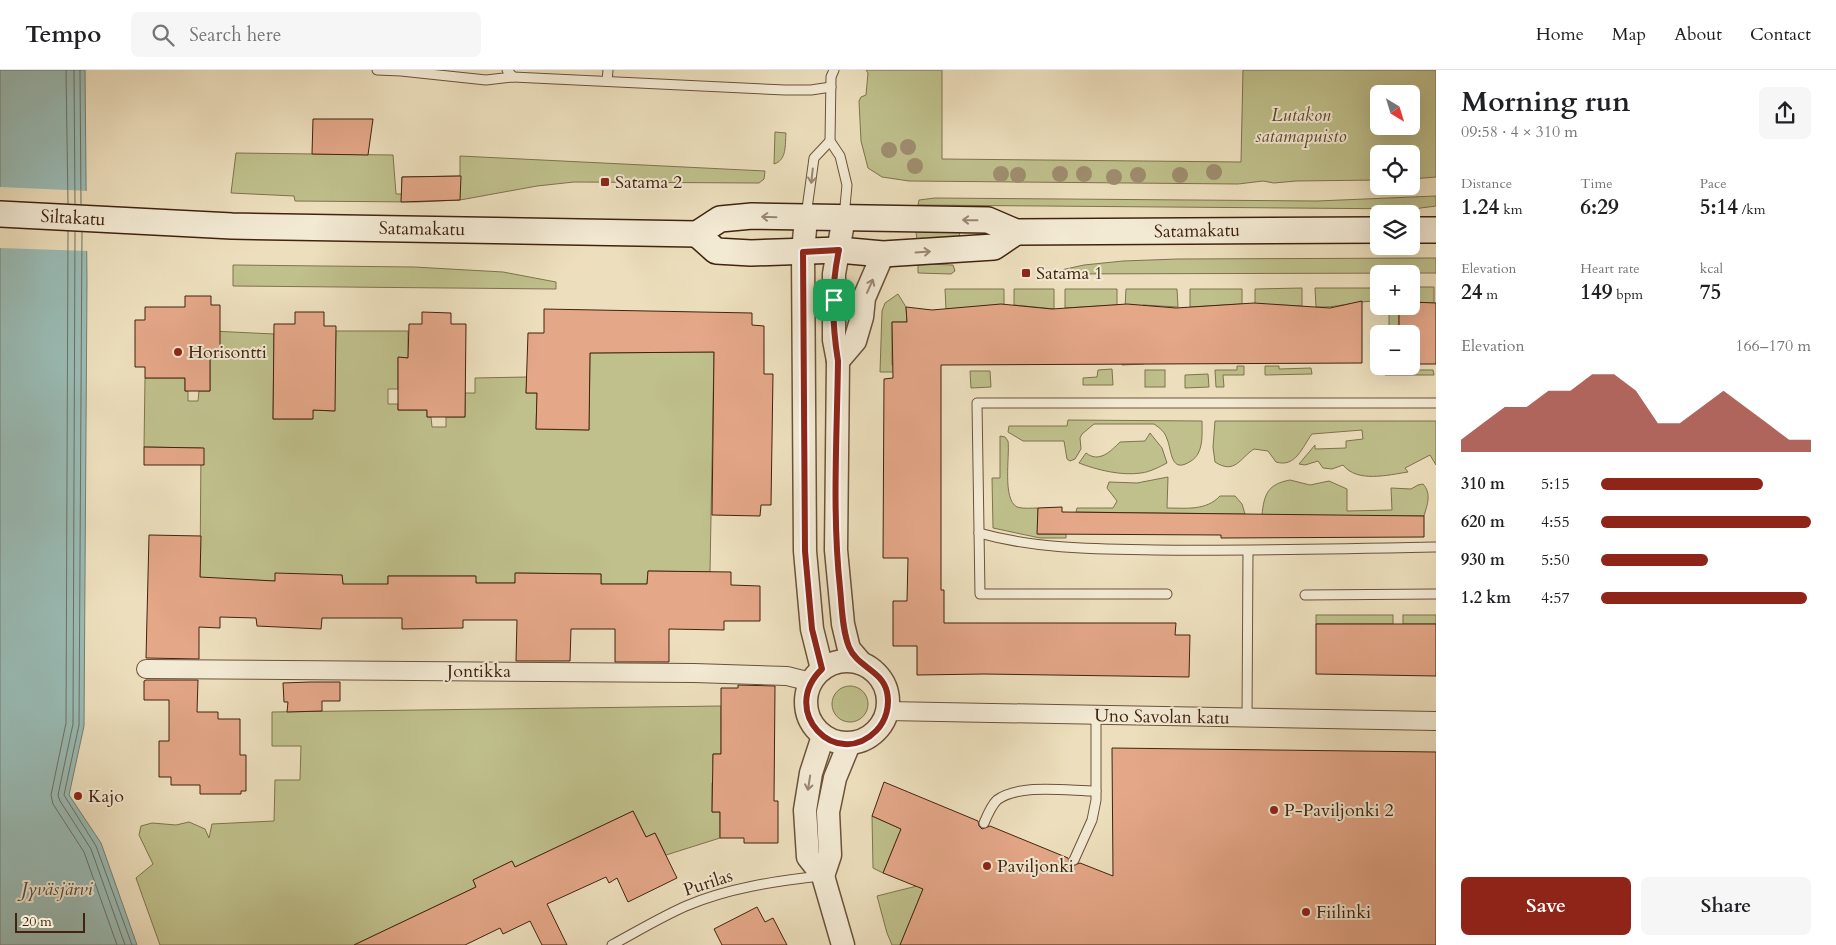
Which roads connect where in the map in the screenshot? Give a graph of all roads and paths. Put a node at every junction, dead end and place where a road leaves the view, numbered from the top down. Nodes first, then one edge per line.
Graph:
1 (377, 70) edge
2 (608, 70) edge
3 (834, 70) edge
4 (510, 74) edge
5 (607, 81) junction
6 (831, 87) junction
7 (830, 141) junction
8 (0, 214) edge
9 (844, 217) junction
10 (806, 218) junction
11 (147, 222) joint
12 (1370, 230) edge
13 (1420, 230) edge
14 (1436, 230) edge
15 (1016, 232) junction
16 (697, 234) junction
17 (839, 250) junction
18 (803, 252) junction
19 (884, 254) junction
20 (838, 361) junction
21 (1436, 403) edge
22 (978, 533) junction
23 (1436, 547) edge
24 (1248, 551) junction
25 (1167, 594) dead end
26 (1436, 594) edge
27 (1304, 595) dead end
28 (861, 663) junction
29 (146, 668) dead end
30 (816, 676) junction
31 (887, 711) junction
32 (1096, 716) junction
33 (1247, 718) junction
34 (1436, 721) edge
35 (822, 736) junction
36 (849, 744) junction
37 (1096, 791) junction
38 (984, 823) dead end
39 (1074, 860) dead end
40 (823, 876) junction
41 (612, 945) edge
42 (843, 945) edge

1 - 4 lane
2 - 5 lane
3 - 6 lane
4 - 5 lane
5 - 6 lane
6 - 7 lane
7 - 9 lane
7 -> 10 lane
8 - 11 main road, Siltakatu
9 - 10 main road, Satamakatu
15 -> 9 main road, Satamakatu
9 - 17 street
10 -> 16 main road, Satamakatu
10 - 18 street
11 - 16 main road, Satamakatu
12 - 15 main road, Satamakatu
13 - 14 main road
19 -> 15 main road
16 - 18 main road
17 - 18 main road
17 - 19 main road
17 - 20 street
18 - 30 street
20 -> 19 street
20 - 28 street
21 - 22 lane
22 - 24 lane
22 - 25 lane
23 - 24 lane
24 - 33 lane
26 - 27 lane
28 - 30 street
28 - 31 street
29 - 30 street, Jontikka
30 - 35 street
31 - 32 street, Uno Savolan katu
31 - 36 street
32 - 33 street, Uno Savolan katu
32 - 37 lane
33 - 34 street, Uno Savolan katu
35 - 36 street
35 -> 40 street
36 - 40 street
37 - 38 lane
37 - 39 lane
40 - 41 lane, Purilas
40 - 42 street

